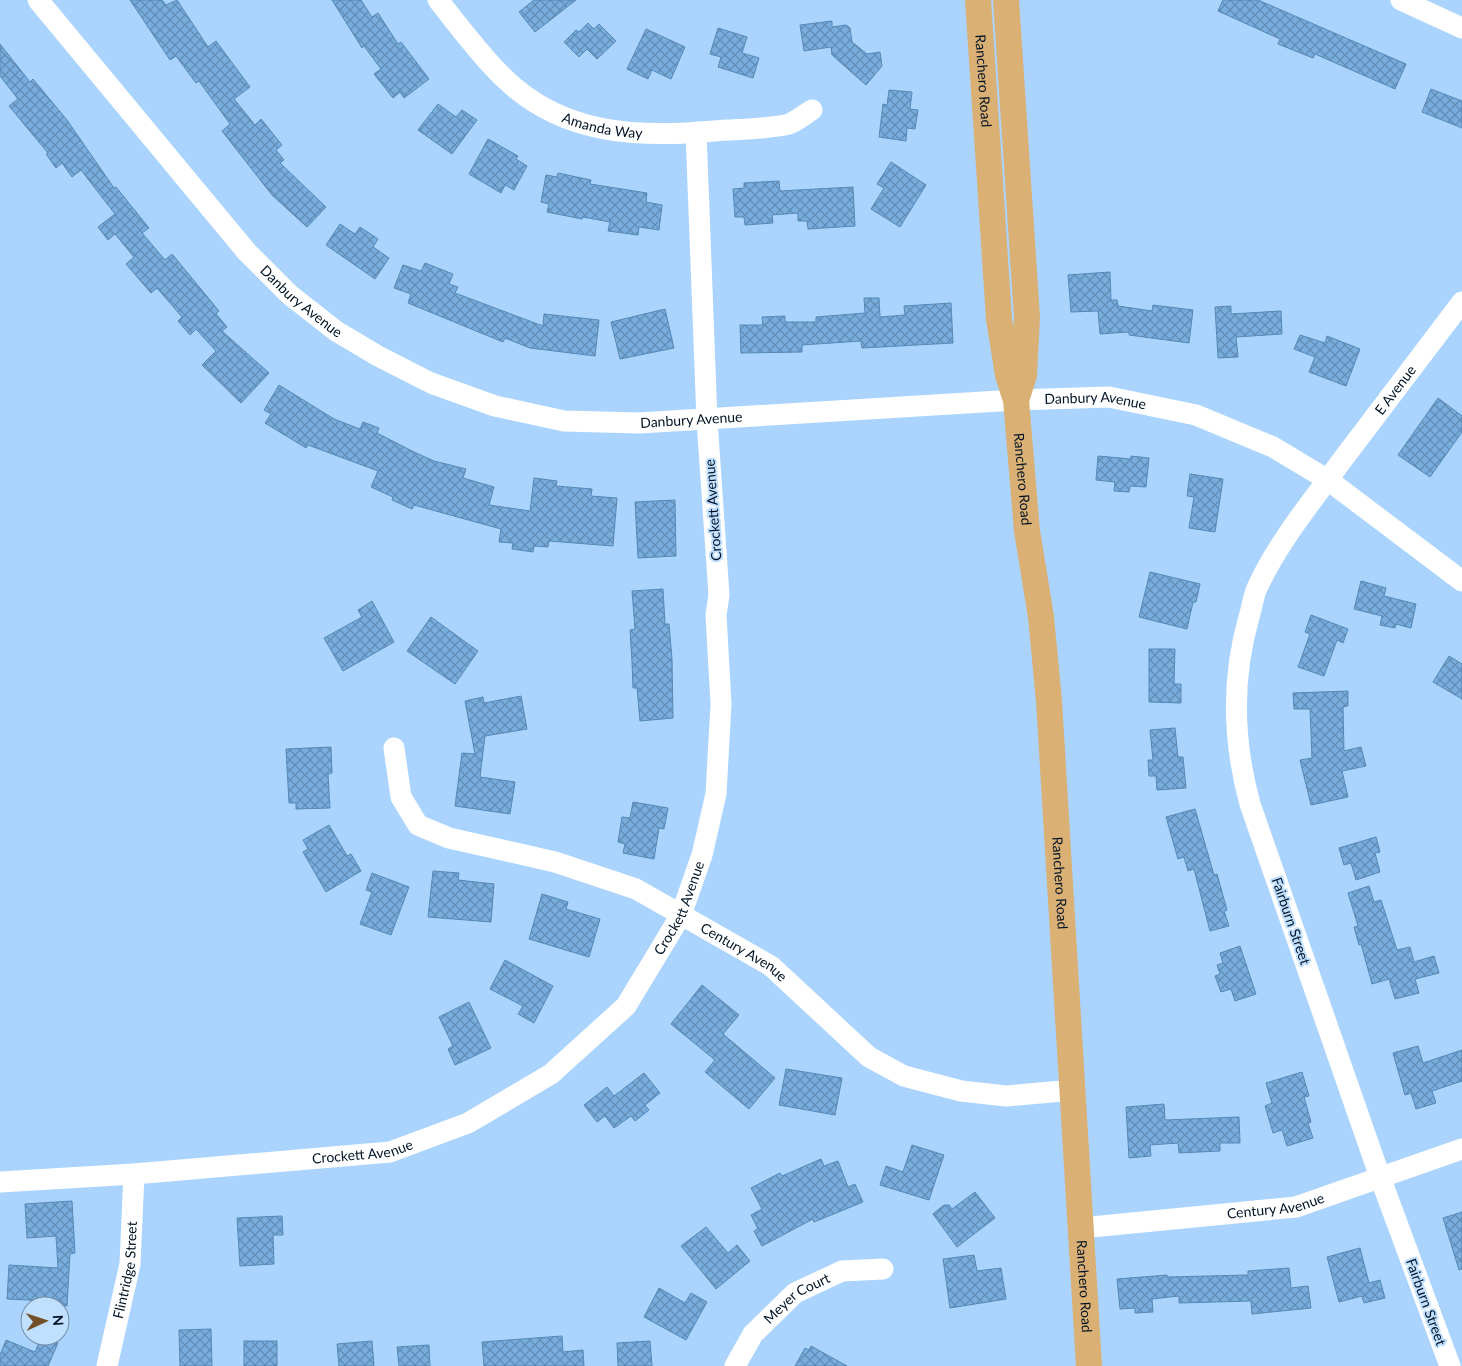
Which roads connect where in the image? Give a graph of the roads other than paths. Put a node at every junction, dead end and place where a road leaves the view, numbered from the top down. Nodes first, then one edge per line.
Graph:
1 (38, 0) edge
2 (438, 0) edge
3 (978, 0) edge
4 (1006, 0) edge
5 (1401, 0) edge
6 (1462, 28) edge
7 (812, 110) dead end
8 (696, 132) junction
9 (1462, 302) edge
10 (1016, 400) junction
11 (708, 420) junction
12 (1328, 480) junction
13 (1462, 581) edge
14 (394, 748) dead end
15 (681, 915) junction
16 (1074, 1090) junction
17 (1462, 1149) edge
18 (134, 1174) junction
19 (1380, 1177) junction
20 (0, 1182) edge
21 (1081, 1228) junction
22 (883, 1269) dead end
23 (107, 1366) edge
24 (735, 1366) edge
25 (1089, 1366) edge
26 (1450, 1366) edge

1 - 11 street, Danbury Avenue
2 - 8 street, Amanda Way
3 - 10 main road, Ranchero Road
4 - 10 main road, Ranchero Road
5 - 6 street
7 - 8 street, Amanda Way
8 - 11 street, Crockett Avenue
9 - 12 street, E Avenue
10 - 11 street, Danbury Avenue
10 - 12 street, Danbury Avenue
10 - 16 main road, Ranchero Road
11 - 15 street, Crockett Avenue
12 - 13 street, Danbury Avenue
12 - 19 street, Fairburn Street
14 - 15 street, Century Avenue
15 - 16 street, Century Avenue
15 - 18 street, Crockett Avenue
16 - 21 main road, Ranchero Road
17 - 19 street, Century Avenue
18 - 20 street, Crockett Avenue
18 - 23 street, Flintridge Street
19 - 21 street, Century Avenue
19 - 26 street, Fairburn Street
21 - 25 main road, Ranchero Road
22 - 24 street, Meyer Court

